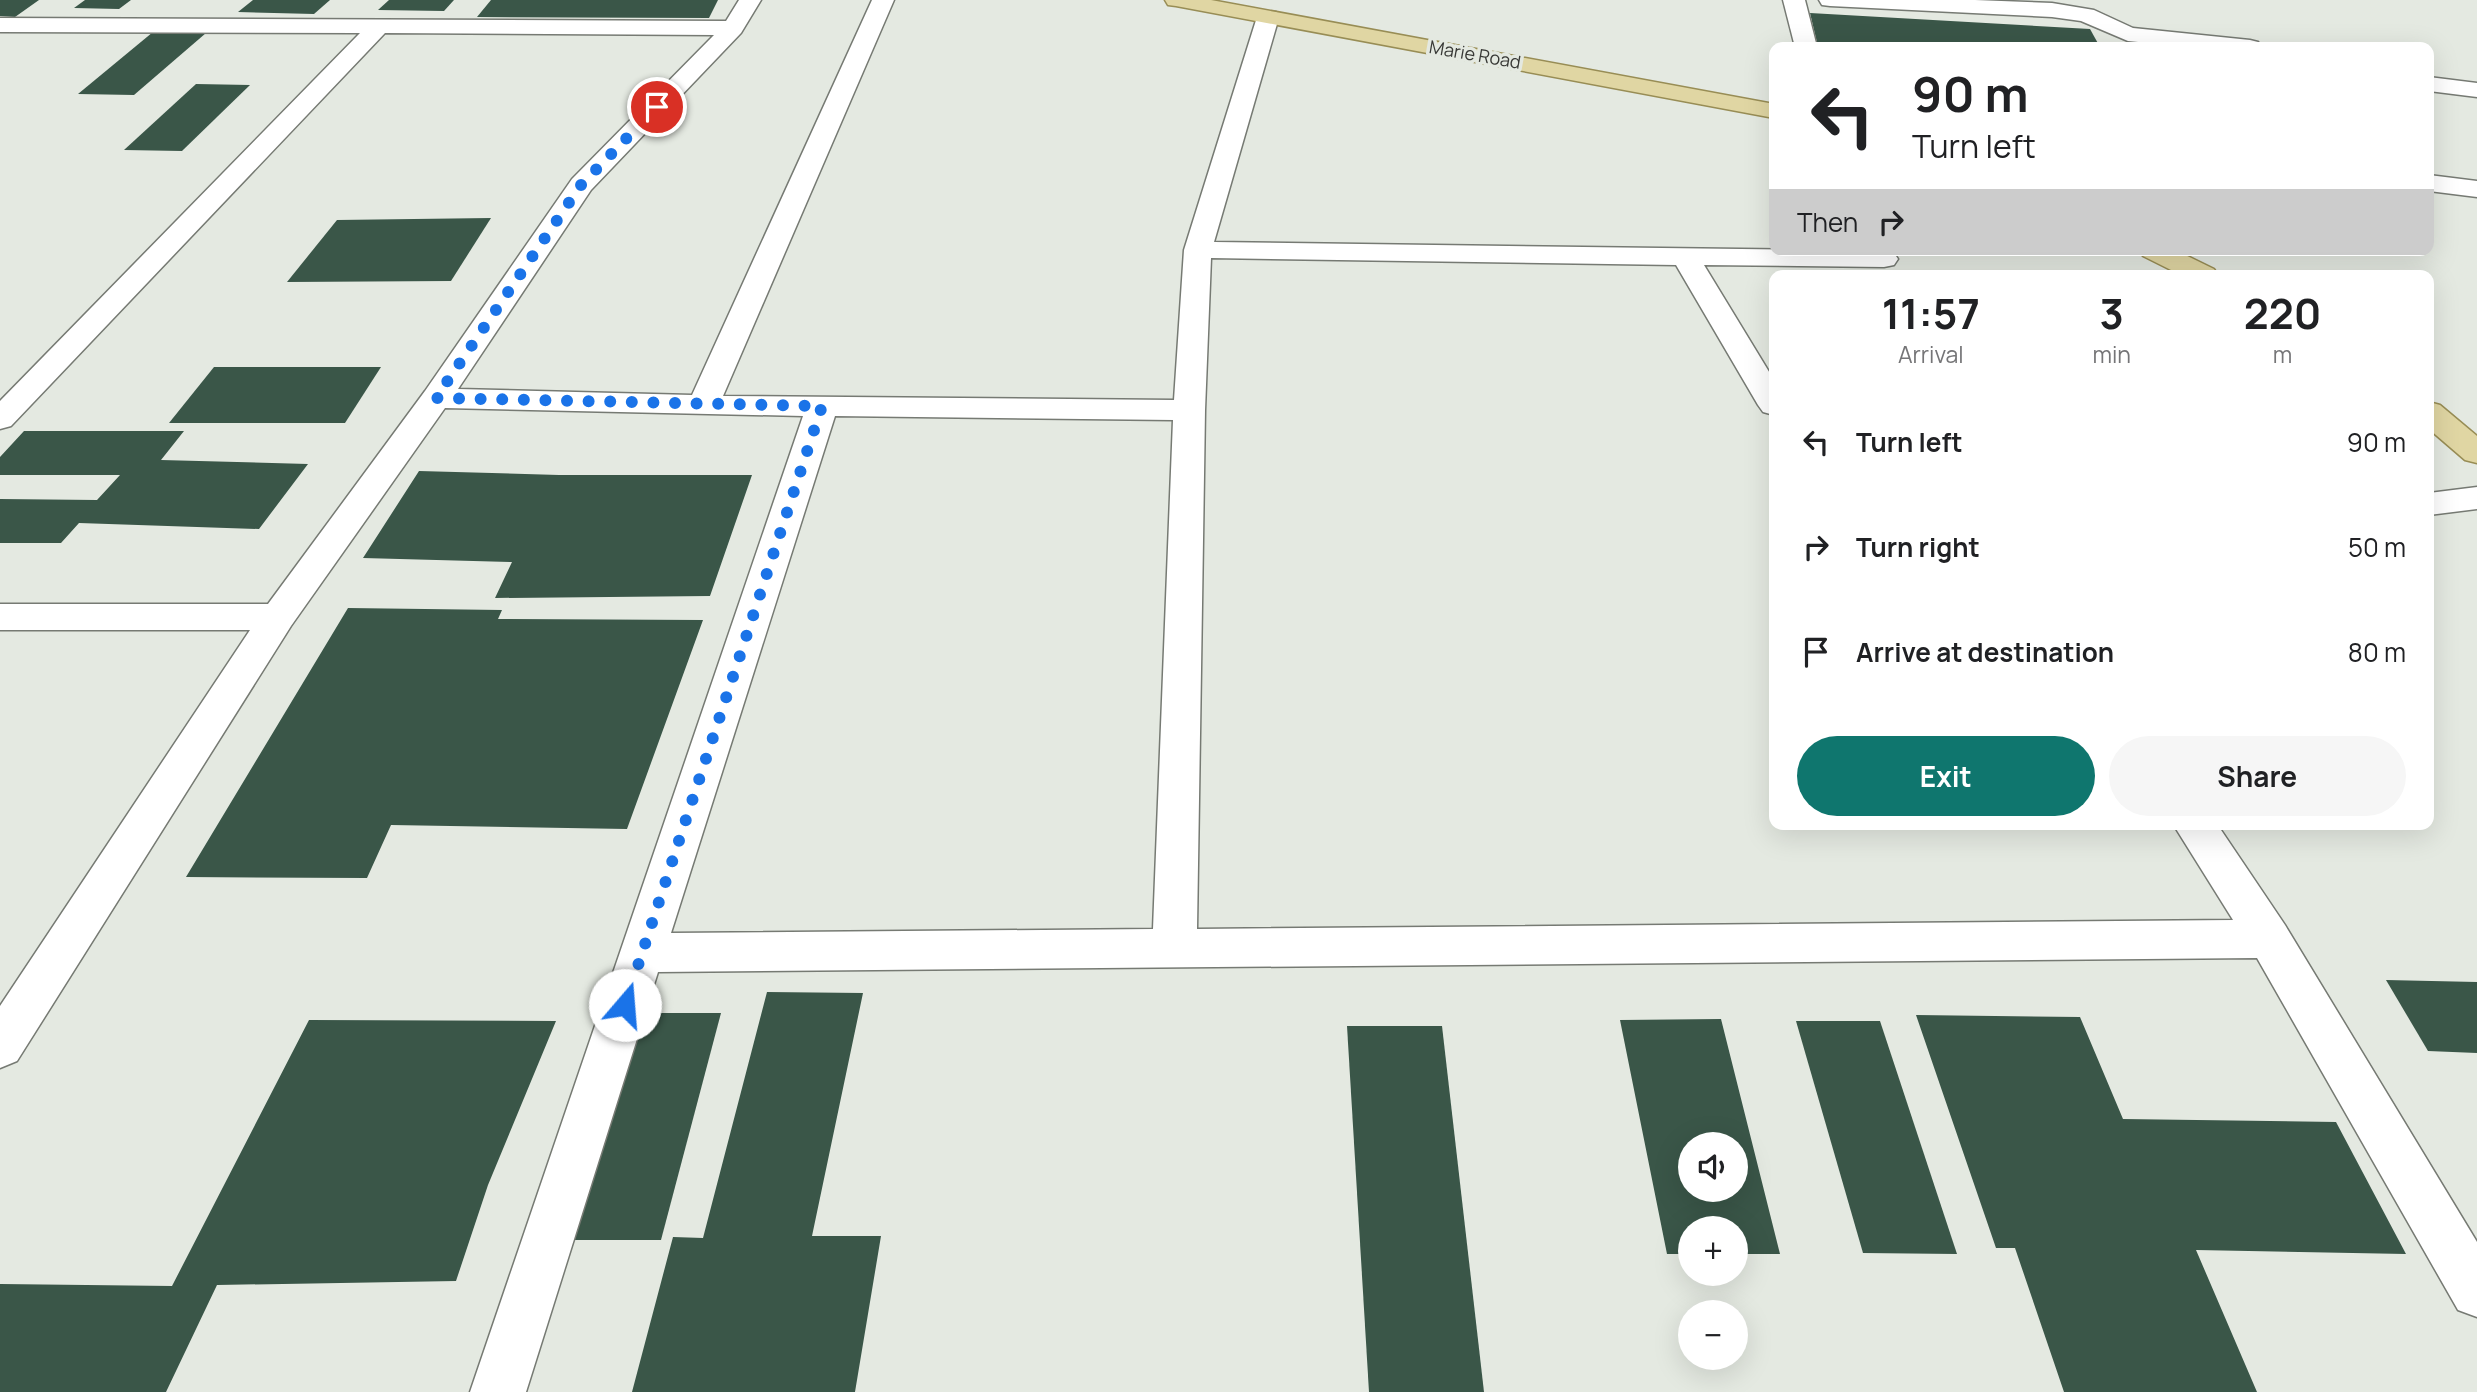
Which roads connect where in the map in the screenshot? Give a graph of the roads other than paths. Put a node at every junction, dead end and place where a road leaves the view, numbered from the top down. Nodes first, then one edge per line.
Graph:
1 (750, 0) edge
2 (883, 0) edge
3 (1176, 0) edge
4 (1794, 0) edge
5 (1830, 0) edge
6 (458, 9) dead end
7 (1268, 17) junction
8 (0, 24) edge
9 (380, 26) junction
10 (442, 26) junction
11 (733, 28) junction
12 (1805, 42) edge
13 (2203, 42) edge
14 (2434, 85) edge
15 (2477, 90) edge
16 (1769, 110) edge
17 (2434, 184) edge
18 (2477, 189) edge
19 (1198, 250) junction
20 (2165, 256) edge
21 (1685, 257) junction
22 (1888, 261) edge
23 (2194, 270) edge
24 (1769, 397) edge
25 (436, 398) junction
26 (703, 405) junction
27 (822, 406) junction
28 (1189, 410) junction
29 (2434, 416) edge
30 (0, 419) edge
31 (2476, 450) edge
32 (2477, 498) edge
33 (2434, 503) edge
34 (0, 617) edge
35 (278, 617) junction
36 (2198, 830) edge
37 (2269, 939) junction
38 (1174, 950) junction
39 (642, 953) junction
40 (0, 1046) edge
41 (2477, 1291) edge
42 (498, 1392) edge

1 - 11 street
2 - 26 street
3 - 7 main road, Marie Road
4 - 12 street
5 - 13 street
6 - 10 street
7 - 16 main road, Marie Road
7 - 19 street
8 - 9 street
9 - 10 street
9 - 30 street
10 - 11 street
11 - 25 street
14 - 15 street
17 - 18 street
19 - 21 street
19 - 28 street
20 - 23 main road
21 - 22 street
21 - 24 street
25 - 26 street
25 - 35 street
26 - 27 street
27 - 28 street
27 - 39 street
28 - 38 street
29 - 31 main road
32 - 33 street
34 - 35 street
35 - 40 street
36 - 37 street
37 - 38 street
37 - 41 street
38 - 39 street
39 - 42 street

